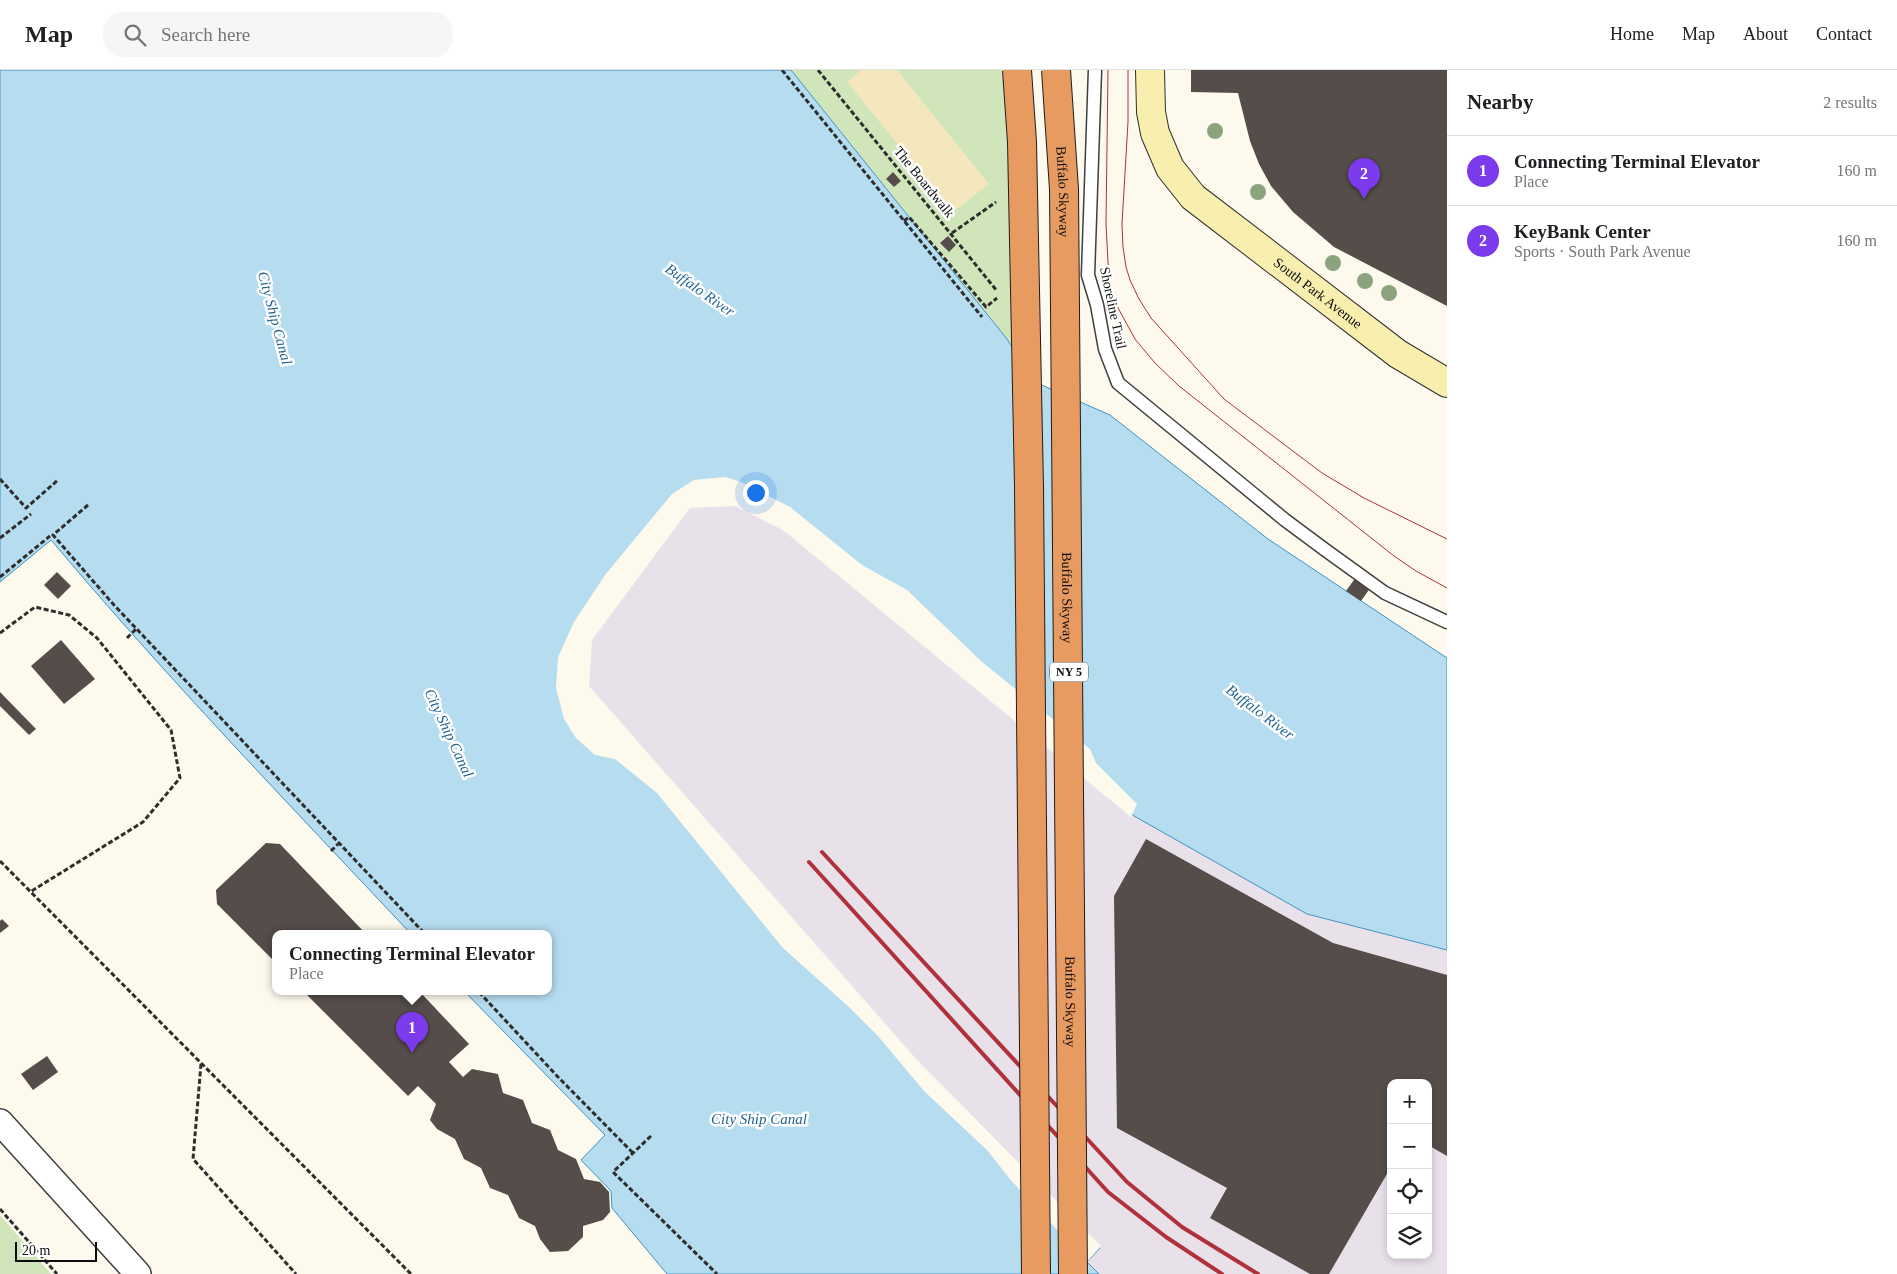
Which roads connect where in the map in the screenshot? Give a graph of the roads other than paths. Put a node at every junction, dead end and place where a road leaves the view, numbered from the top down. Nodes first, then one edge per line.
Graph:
1 (1017, 70) edge
2 (1056, 70) edge
3 (1095, 70) edge
4 (1150, 70) edge
5 (1447, 383) edge
6 (1447, 622) edge
7 (0, 1122) edge
8 (138, 1274) edge
9 (1036, 1274) edge
10 (1073, 1274) edge

1 - 9 highway, NY 5, bridge
2 - 10 highway, Buffalo Skyway / NY 5, bridge
3 - 6 lane, Shoreline Trail
4 - 5 street, South Park Avenue
7 - 8 street

